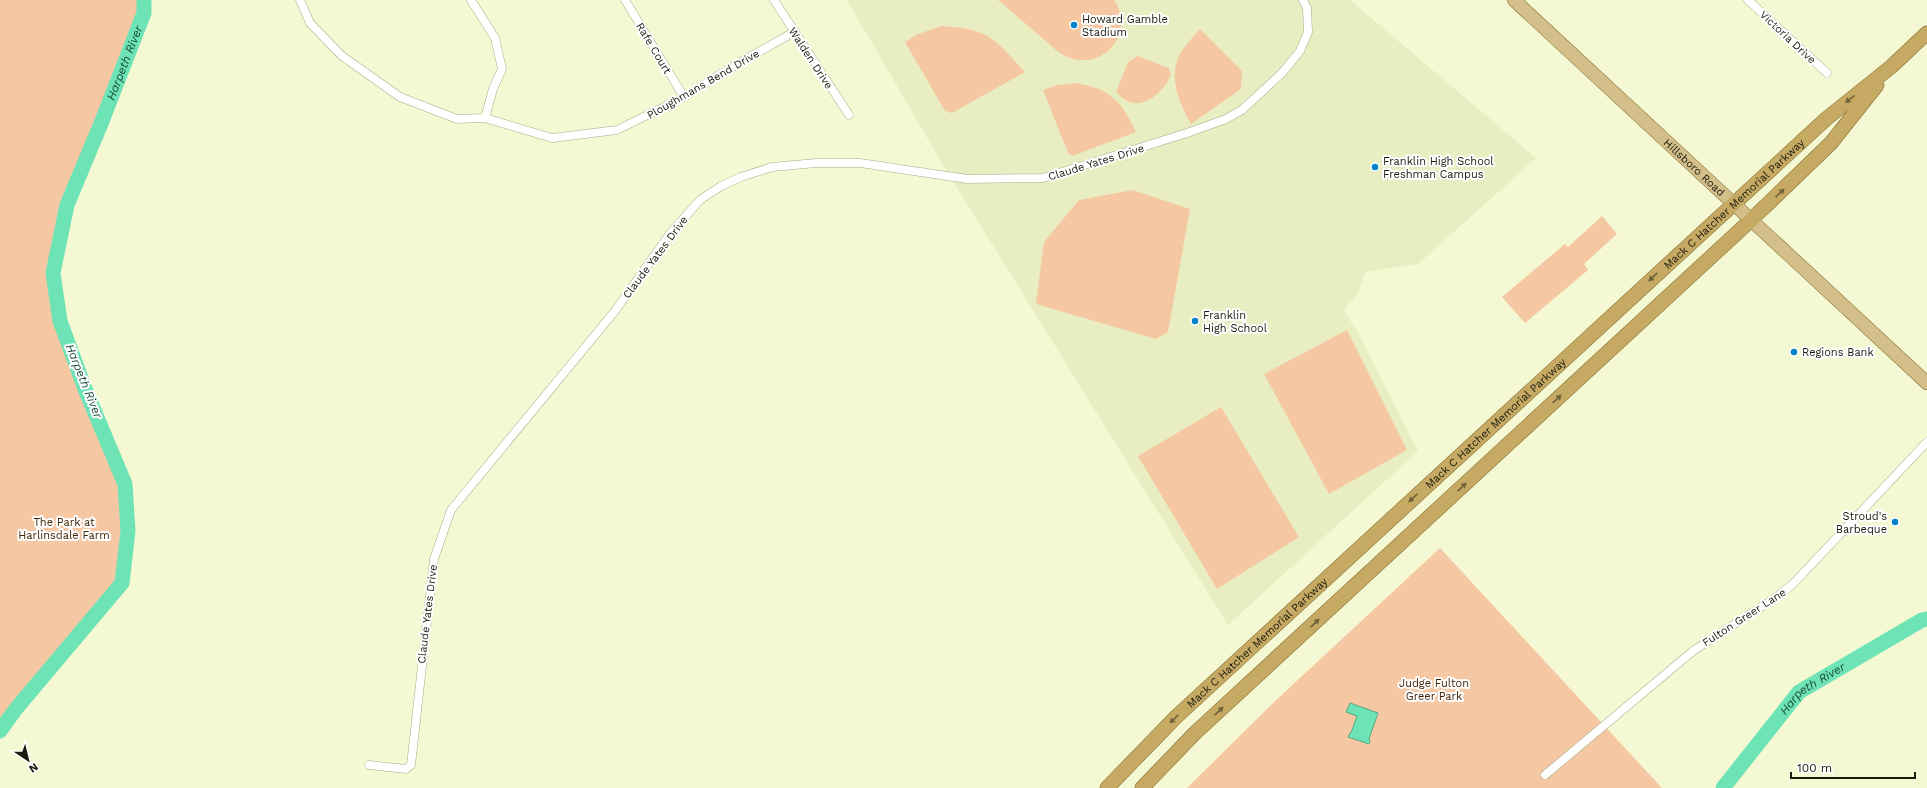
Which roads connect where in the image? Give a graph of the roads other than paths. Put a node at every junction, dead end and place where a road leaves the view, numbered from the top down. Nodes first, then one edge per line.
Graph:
1 (300, 0) edge
2 (471, 0) edge
3 (625, 0) edge
4 (774, 0) edge
5 (1303, 0) edge
6 (1514, 0) edge
7 (1752, 1) edge
8 (794, 32) junction
9 (1926, 34) edge
10 (1892, 66) junction
11 (1827, 73) dead end
12 (684, 97) junction
13 (849, 115) dead end
14 (484, 118) junction
15 (1733, 203) junction
16 (1752, 220) junction
17 (1927, 383) edge
18 (1927, 442) edge
19 (369, 765) dead end
20 (1545, 775) dead end
21 (1107, 788) edge
22 (1142, 788) edge

1 - 14 street, Ploughmans Bend Drive
2 - 14 street
3 - 12 street, Rafe Court
4 - 8 street, Walden Drive
5 - 19 street, Claude Yates Drive
6 - 15 main road, Hillsboro Road
7 - 11 street, Victoria Drive
8 - 12 street, Ploughmans Bend Drive
8 - 13 street, Walden Drive
9 - 10 highway, Mack C Hatcher Memorial Parkway
10 -> 15 highway, Mack C Hatcher Memorial Parkway
16 -> 10 highway, Mack C Hatcher Memorial Parkway
12 - 14 street, Ploughmans Bend Drive
15 - 16 main road, Hillsboro Road
15 -> 21 highway, Mack C Hatcher Memorial Parkway
16 - 17 main road, Hillsboro Road
22 -> 16 highway, Mack C Hatcher Memorial Parkway
18 - 20 street, Fulton Greer Lane

